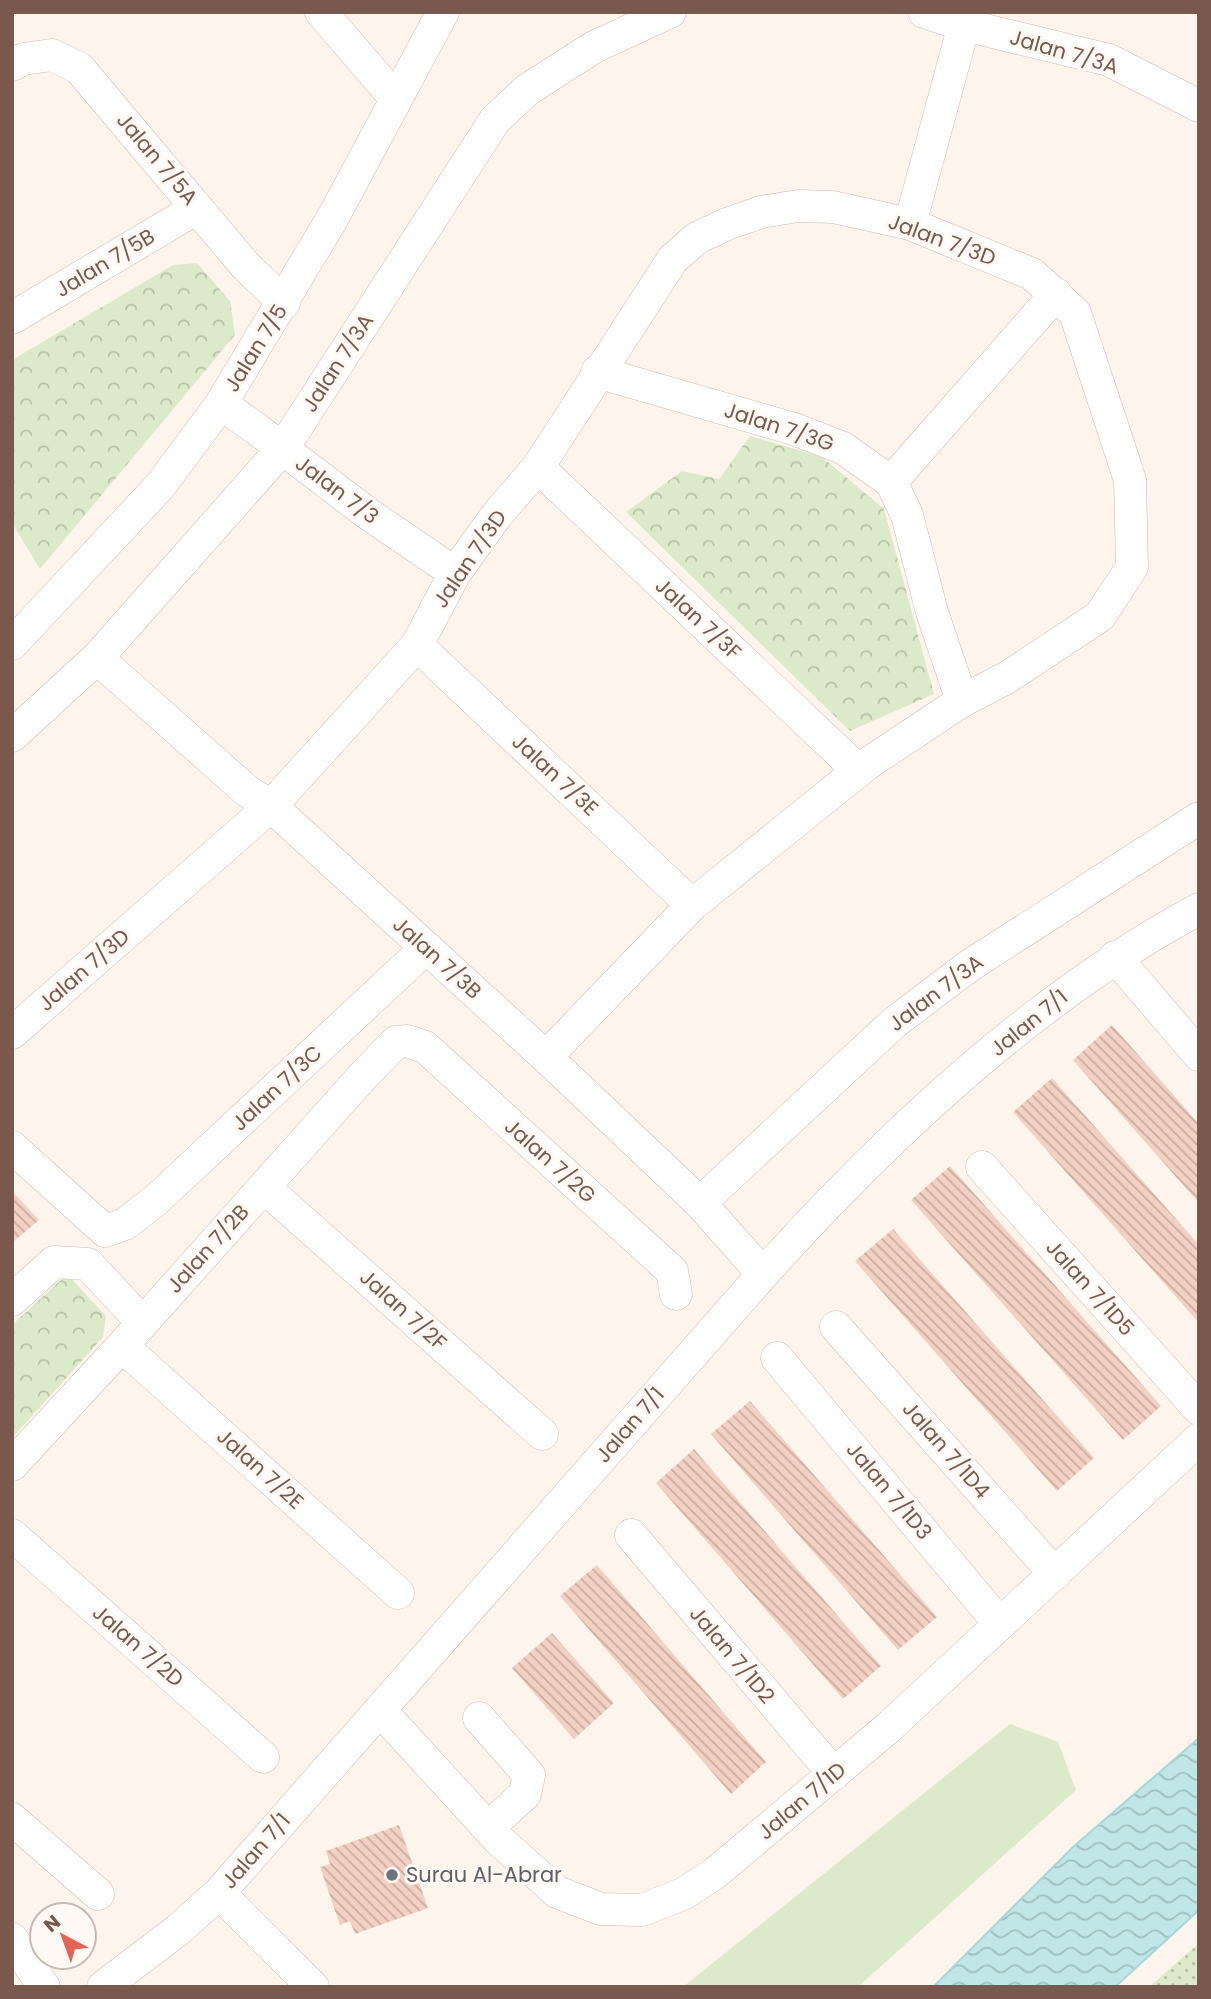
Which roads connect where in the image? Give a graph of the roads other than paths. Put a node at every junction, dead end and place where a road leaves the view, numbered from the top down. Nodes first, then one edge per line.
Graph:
1 (321, 12) edge
2 (443, 12) edge
3 (670, 12) edge
4 (924, 12) edge
5 (964, 25) junction
6 (12, 65) edge
7 (396, 99) junction
8 (1199, 106) edge
9 (197, 208) junction
10 (910, 224) junction
11 (1056, 294) junction
12 (284, 303) junction
13 (12, 318) edge
14 (597, 372) junction
15 (221, 404) junction
16 (283, 449) junction
17 (538, 467) junction
18 (891, 482) junction
19 (455, 573) junction
20 (12, 644) edge
21 (417, 645) junction
22 (97, 658) junction
23 (962, 701) junction
24 (12, 736) edge
25 (859, 771) junction
26 (271, 806) junction
27 (1199, 818) edge
28 (692, 905) junction
29 (1199, 909) edge
30 (426, 948) junction
31 (1115, 957) junction
32 (12, 1033) edge
33 (407, 1041) joint
34 (1199, 1055) edge
35 (546, 1057) junction
36 (12, 1147) edge
37 (982, 1167) dead end
38 (264, 1186) junction
39 (700, 1203) junction
40 (762, 1274) junction
41 (676, 1294) dead end
42 (12, 1300) edge
43 (142, 1322) junction
44 (836, 1326) dead end
45 (122, 1346) junction
46 (778, 1358) dead end
47 (1199, 1409) edge
48 (542, 1434) dead end
49 (1199, 1439) edge
50 (12, 1465) edge
51 (12, 1535) edge
52 (631, 1535) dead end
53 (1055, 1574) junction
54 (398, 1592) dead end
55 (1000, 1624) junction
56 (380, 1710) junction
57 (479, 1718) dead end
58 (263, 1757) dead end
59 (834, 1774) junction
60 (12, 1819) edge
61 (488, 1828) junction
62 (219, 1893) junction
63 (98, 1894) dead end
64 (12, 1939) edge
65 (44, 1987) edge
66 (103, 1987) edge
67 (313, 1987) edge

1 - 7 street
2 - 7 street, Jalan 7/5
3 - 16 street, Jalan 7/3A
4 - 5 street, Jalan 7/3A
5 - 8 street, Jalan 7/3A
5 - 10 street
6 - 9 street, Jalan 7/5A
7 - 12 street, Jalan 7/5
9 - 12 street, Jalan 7/5A
9 - 13 street, Jalan 7/5B
10 - 11 street, Jalan 7/3D
10 - 14 street, Jalan 7/3D
11 - 18 street
11 - 23 street, Jalan 7/3D
12 - 15 street, Jalan 7/5
14 - 17 street, Jalan 7/3D
14 - 18 street, Jalan 7/3G
15 - 16 street, Jalan 7/3
15 - 20 street, Jalan 7/5
16 - 19 street, Jalan 7/3
16 - 22 street, Jalan 7/3A
17 - 19 street, Jalan 7/3D
17 - 25 street, Jalan 7/3F
18 - 23 street, Jalan 7/3G
19 - 21 street, Jalan 7/3D
21 - 26 street, Jalan 7/3D
21 - 28 street, Jalan 7/3E
22 - 24 street, Jalan 7/3A
22 - 26 street, Jalan 7/3B
23 - 25 street, Jalan 7/3D
25 - 28 street, Jalan 7/3D
26 - 30 street, Jalan 7/3B
26 - 32 street, Jalan 7/3D
27 - 39 street, Jalan 7/3A
28 - 35 street, Jalan 7/3D
29 - 31 street, Jalan 7/1
30 - 35 street, Jalan 7/3B
30 - 36 street, Jalan 7/3C
31 - 34 street
31 - 40 street, Jalan 7/1
33 - 38 street, Jalan 7/2B
33 - 41 street, Jalan 7/2G
35 - 39 street, Jalan 7/3B
37 - 47 street, Jalan 7/1D5
38 - 43 street, Jalan 7/2B
38 - 48 street, Jalan 7/2F
39 - 40 street, Jalan 7/3B
40 - 56 street, Jalan 7/1
42 - 43 street
43 - 45 street, Jalan 7/2B
44 - 53 street, Jalan 7/1D4
45 - 50 street, Jalan 7/2B
45 - 54 street, Jalan 7/2E
46 - 55 street, Jalan 7/1D3
49 - 53 street, Jalan 7/1D
51 - 58 street, Jalan 7/2D
52 - 59 street, Jalan 7/1D2
53 - 55 street, Jalan 7/1D
55 - 59 street, Jalan 7/1D
56 - 61 street, Jalan 7/1D
56 - 62 street, Jalan 7/1
57 - 61 street
59 - 61 street, Jalan 7/1D
60 - 63 street
62 - 66 street, Jalan 7/1
62 - 67 street
64 - 65 street

